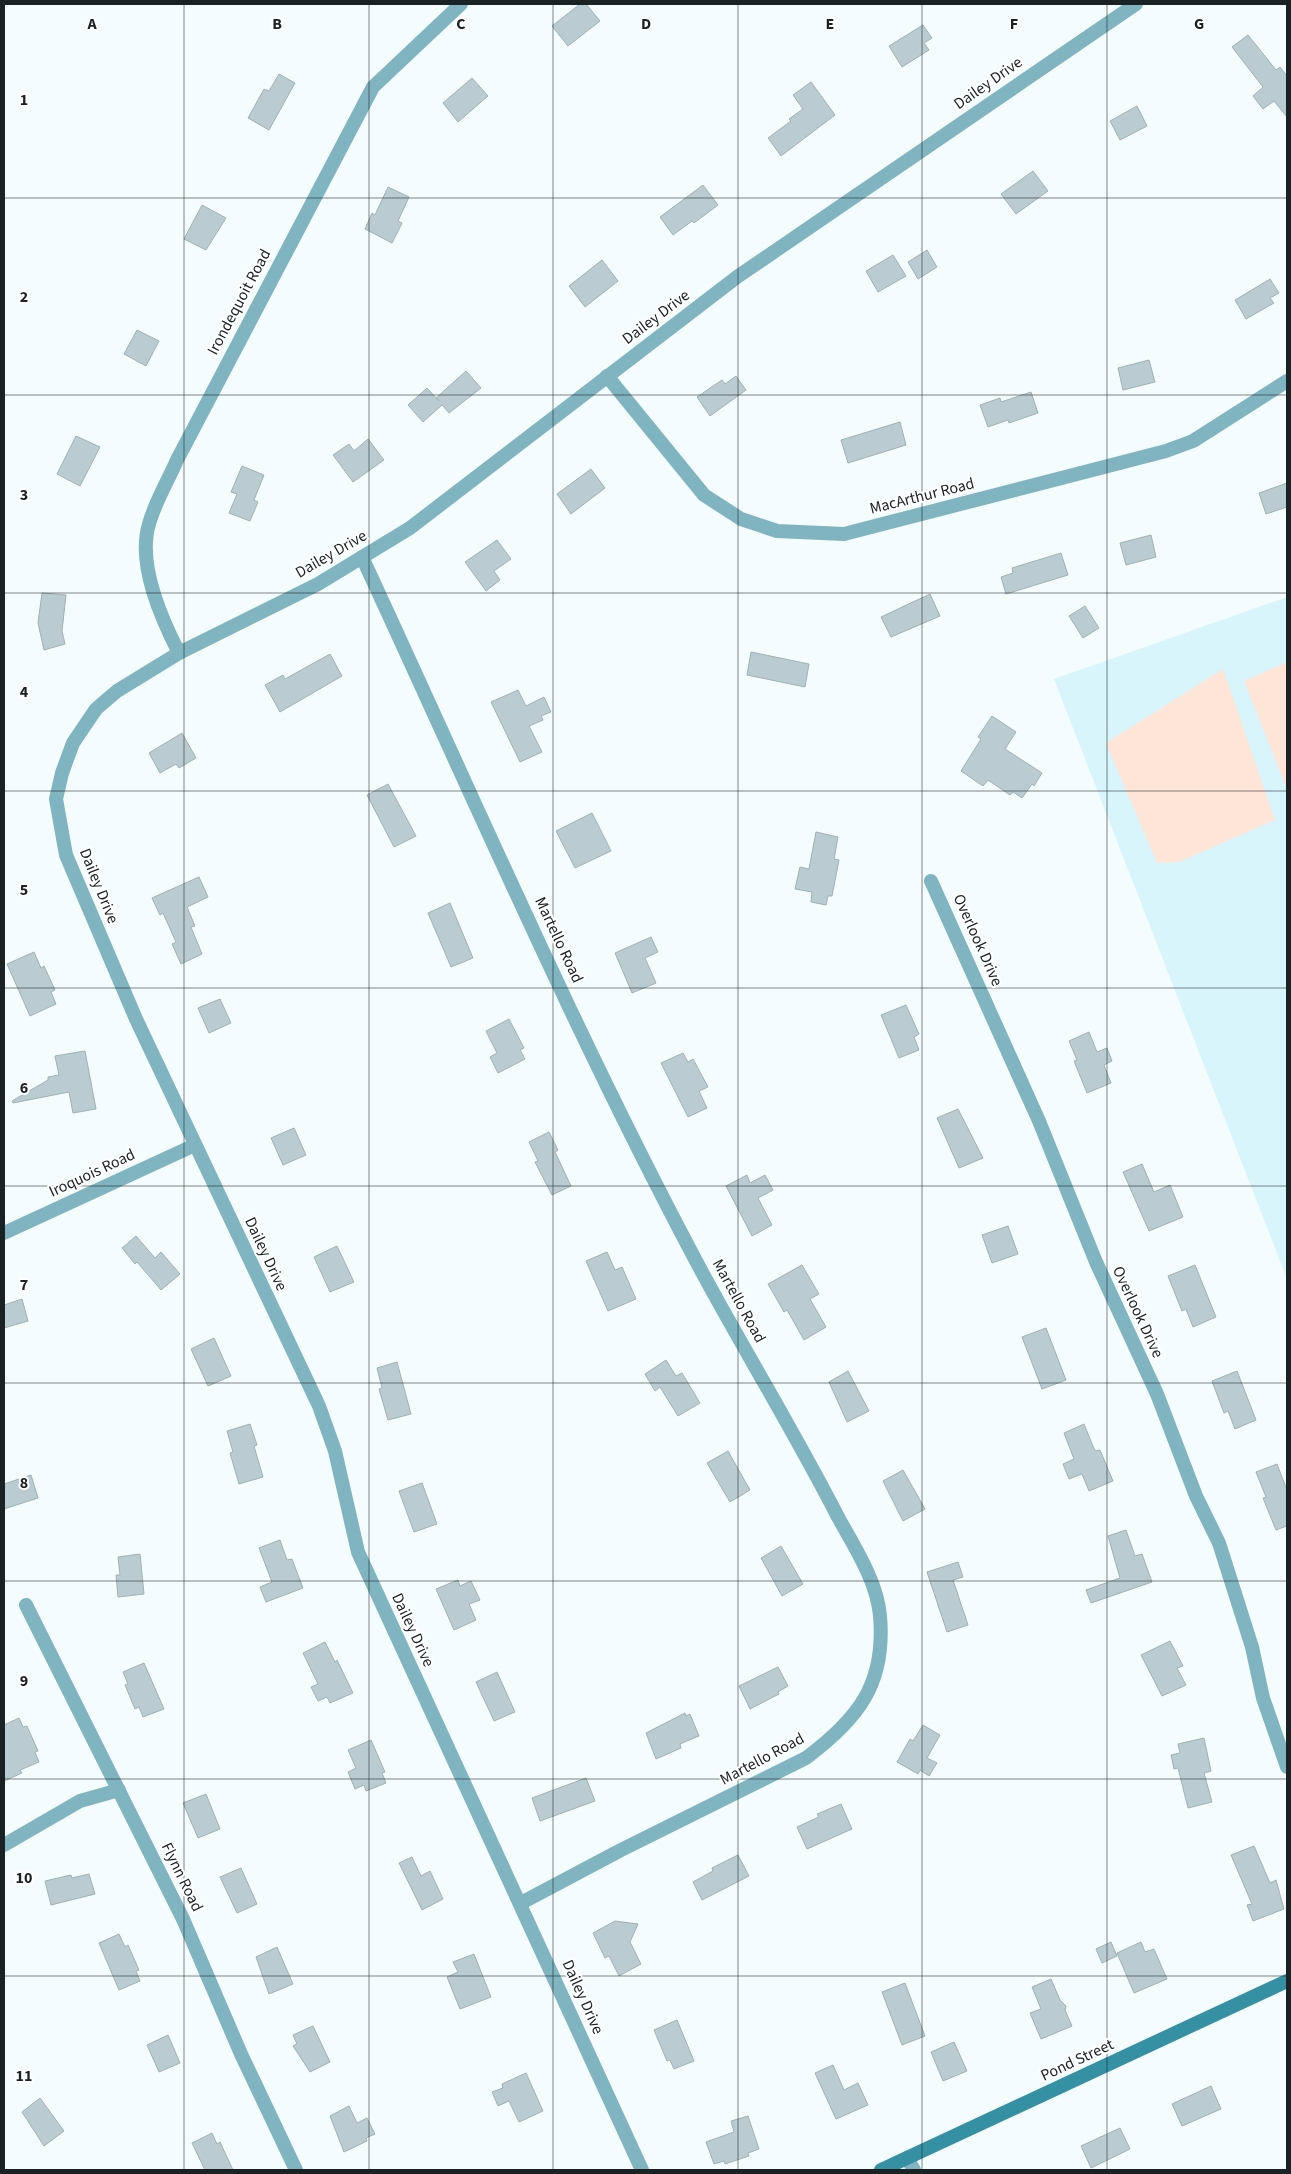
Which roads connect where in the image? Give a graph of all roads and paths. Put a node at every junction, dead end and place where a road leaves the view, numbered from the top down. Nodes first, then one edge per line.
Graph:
1 (461, 4) edge
2 (1136, 4) edge
3 (607, 376) junction
4 (1287, 381) edge
5 (362, 556) junction
6 (179, 653) junction
7 (931, 880) dead end
8 (195, 1145) junction
9 (4, 1233) edge
10 (26, 1605) dead end
11 (1287, 1767) edge
12 (120, 1790) junction
13 (4, 1845) edge
14 (521, 1903) junction
15 (1287, 1981) edge
16 (911, 2164) edge
17 (296, 2170) edge
18 (642, 2170) edge
19 (881, 2170) edge

1 - 6 street, Irondequoit Road
2 - 3 street, Dailey Drive
3 - 4 street, MacArthur Road
3 - 5 street, Dailey Drive
5 - 6 street, Dailey Drive
5 - 14 street, Martello Road
6 - 8 street, Dailey Drive
7 - 11 street, Overlook Drive
8 - 9 street, Iroquois Road
8 - 14 street, Dailey Drive
10 - 12 street, Flynn Road
12 - 13 street
12 - 17 street, Flynn Road
14 - 18 street, Dailey Drive
15 - 16 main road, Pond Street
16 - 19 main road, Pond Street

